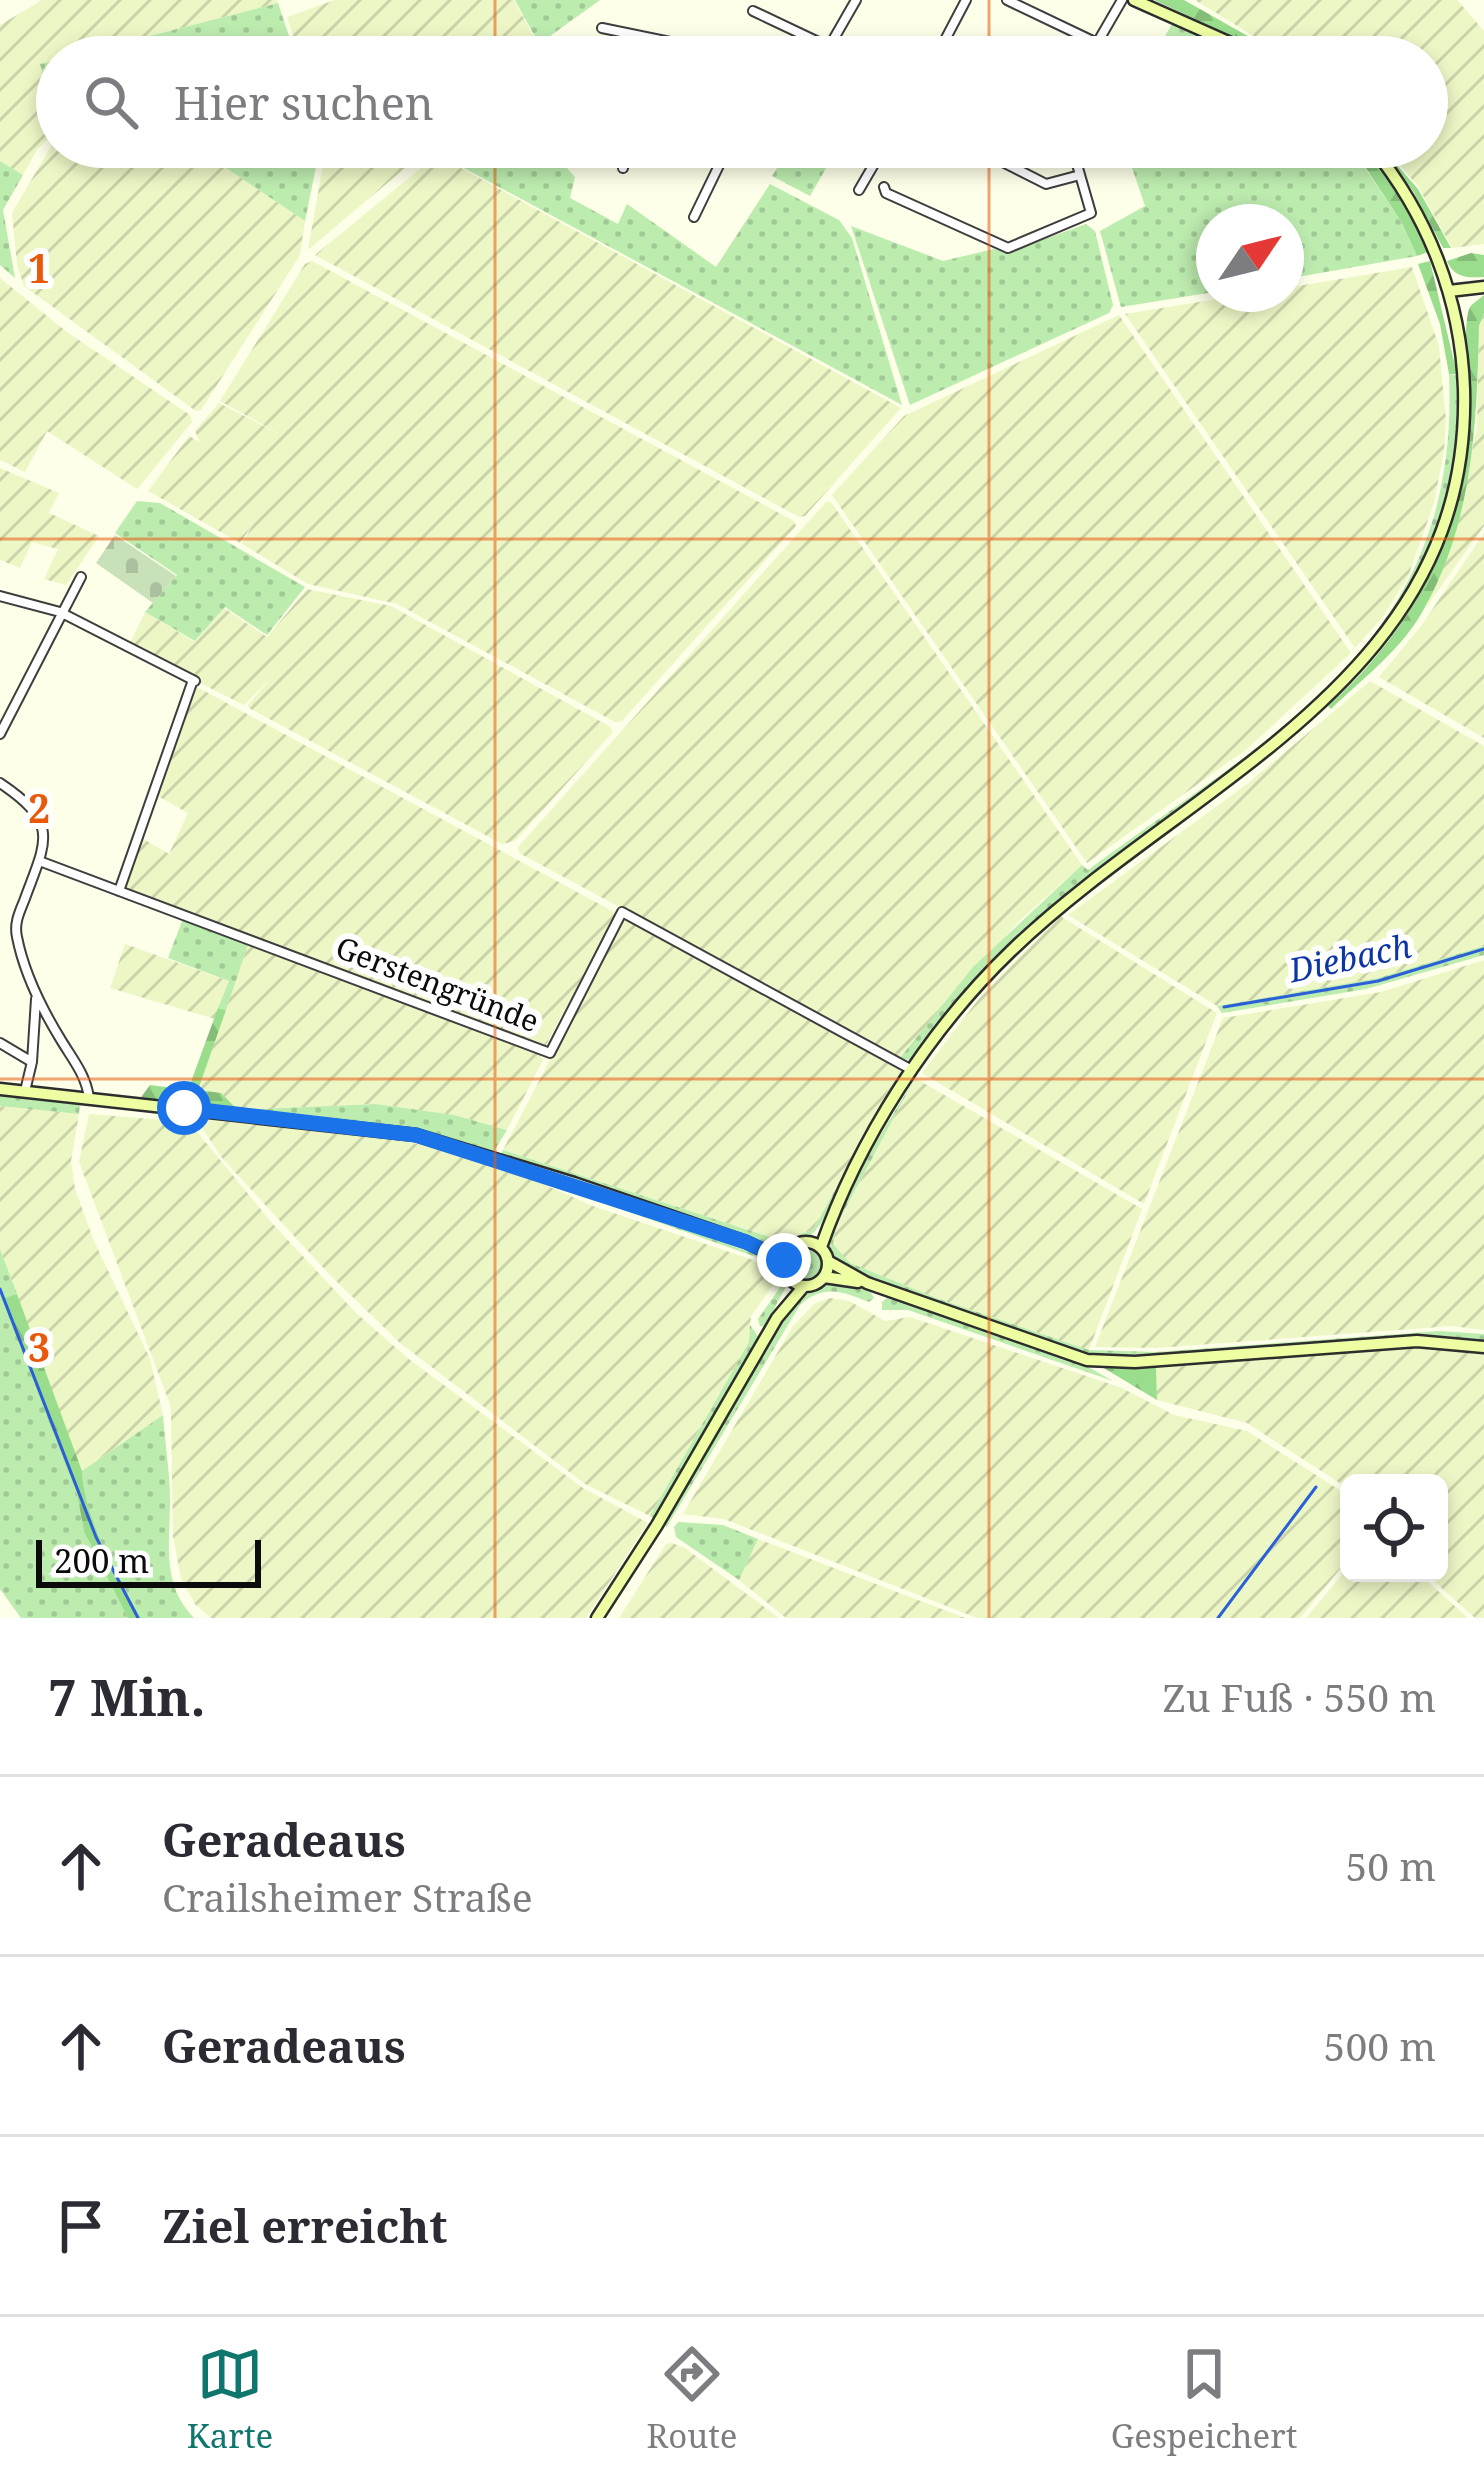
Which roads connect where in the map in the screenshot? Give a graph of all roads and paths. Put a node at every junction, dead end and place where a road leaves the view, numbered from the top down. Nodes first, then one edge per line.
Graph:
1 (856, 0) edge
2 (966, 0) edge
3 (1007, 0) edge
4 (1121, 0) edge
5 (1134, 0) edge
6 (754, 10) dead end
7 (602, 28) dead end
8 (635, 36) edge
9 (808, 36) edge
10 (835, 36) edge
11 (949, 36) edge
12 (1082, 36) edge
13 (1100, 36) edge
14 (1215, 36) edge
15 (718, 168) edge
16 (872, 168) edge
17 (1014, 168) edge
18 (1078, 168) edge
19 (1388, 168) edge
20 (1080, 175) junction
21 (884, 187) dead end
22 (859, 190) dead end
23 (694, 217) dead end
24 (1484, 287) edge
25 (1449, 291) junction
26 (81, 577) dead end
27 (0, 596) edge
28 (60, 612) junction
29 (0, 734) edge
30 (0, 783) edge
31 (42, 862) junction
32 (118, 891) junction
33 (37, 996) junction
34 (0, 1043) edge
35 (32, 1062) junction
36 (912, 1070) junction
37 (0, 1089) edge
38 (25, 1091) junction
39 (89, 1098) junction
40 (815, 1244) junction
41 (787, 1255) junction
42 (828, 1261) junction
43 (824, 1276) junction
44 (790, 1279) junction
45 (867, 1283) junction
46 (804, 1286) junction
47 (777, 1318) junction
48 (1484, 1347) edge
49 (596, 1618) edge

1 - 10 street
2 - 11 street
3 - 12 street
4 - 13 street
5 - 14 main road
6 - 9 street
7 - 8 street
15 - 23 street
16 - 22 street
17 - 20 street
18 - 20 street
19 - 25 main road
20 - 21 street
24 - 25 main road
25 - 36 main road
26 - 28 street
27 - 28 street
28 - 29 street
28 - 32 street
30 - 31 street
31 - 32 street, Gerstengründe
31 - 33 street
32 - 36 street, Gerstengründe
33 - 35 street
33 - 39 street
34 - 35 street
35 - 38 street
36 - 40 main road
37 - 38 main road
38 - 39 main road
39 - 41 main road
40 - 41 main road
40 - 42 main road
41 - 44 main road
42 - 43 main road
42 - 45 main road
43 - 45 main road
43 - 46 main road
44 - 46 main road
44 - 47 main road
45 - 48 main road
46 - 47 main road
47 - 49 main road

